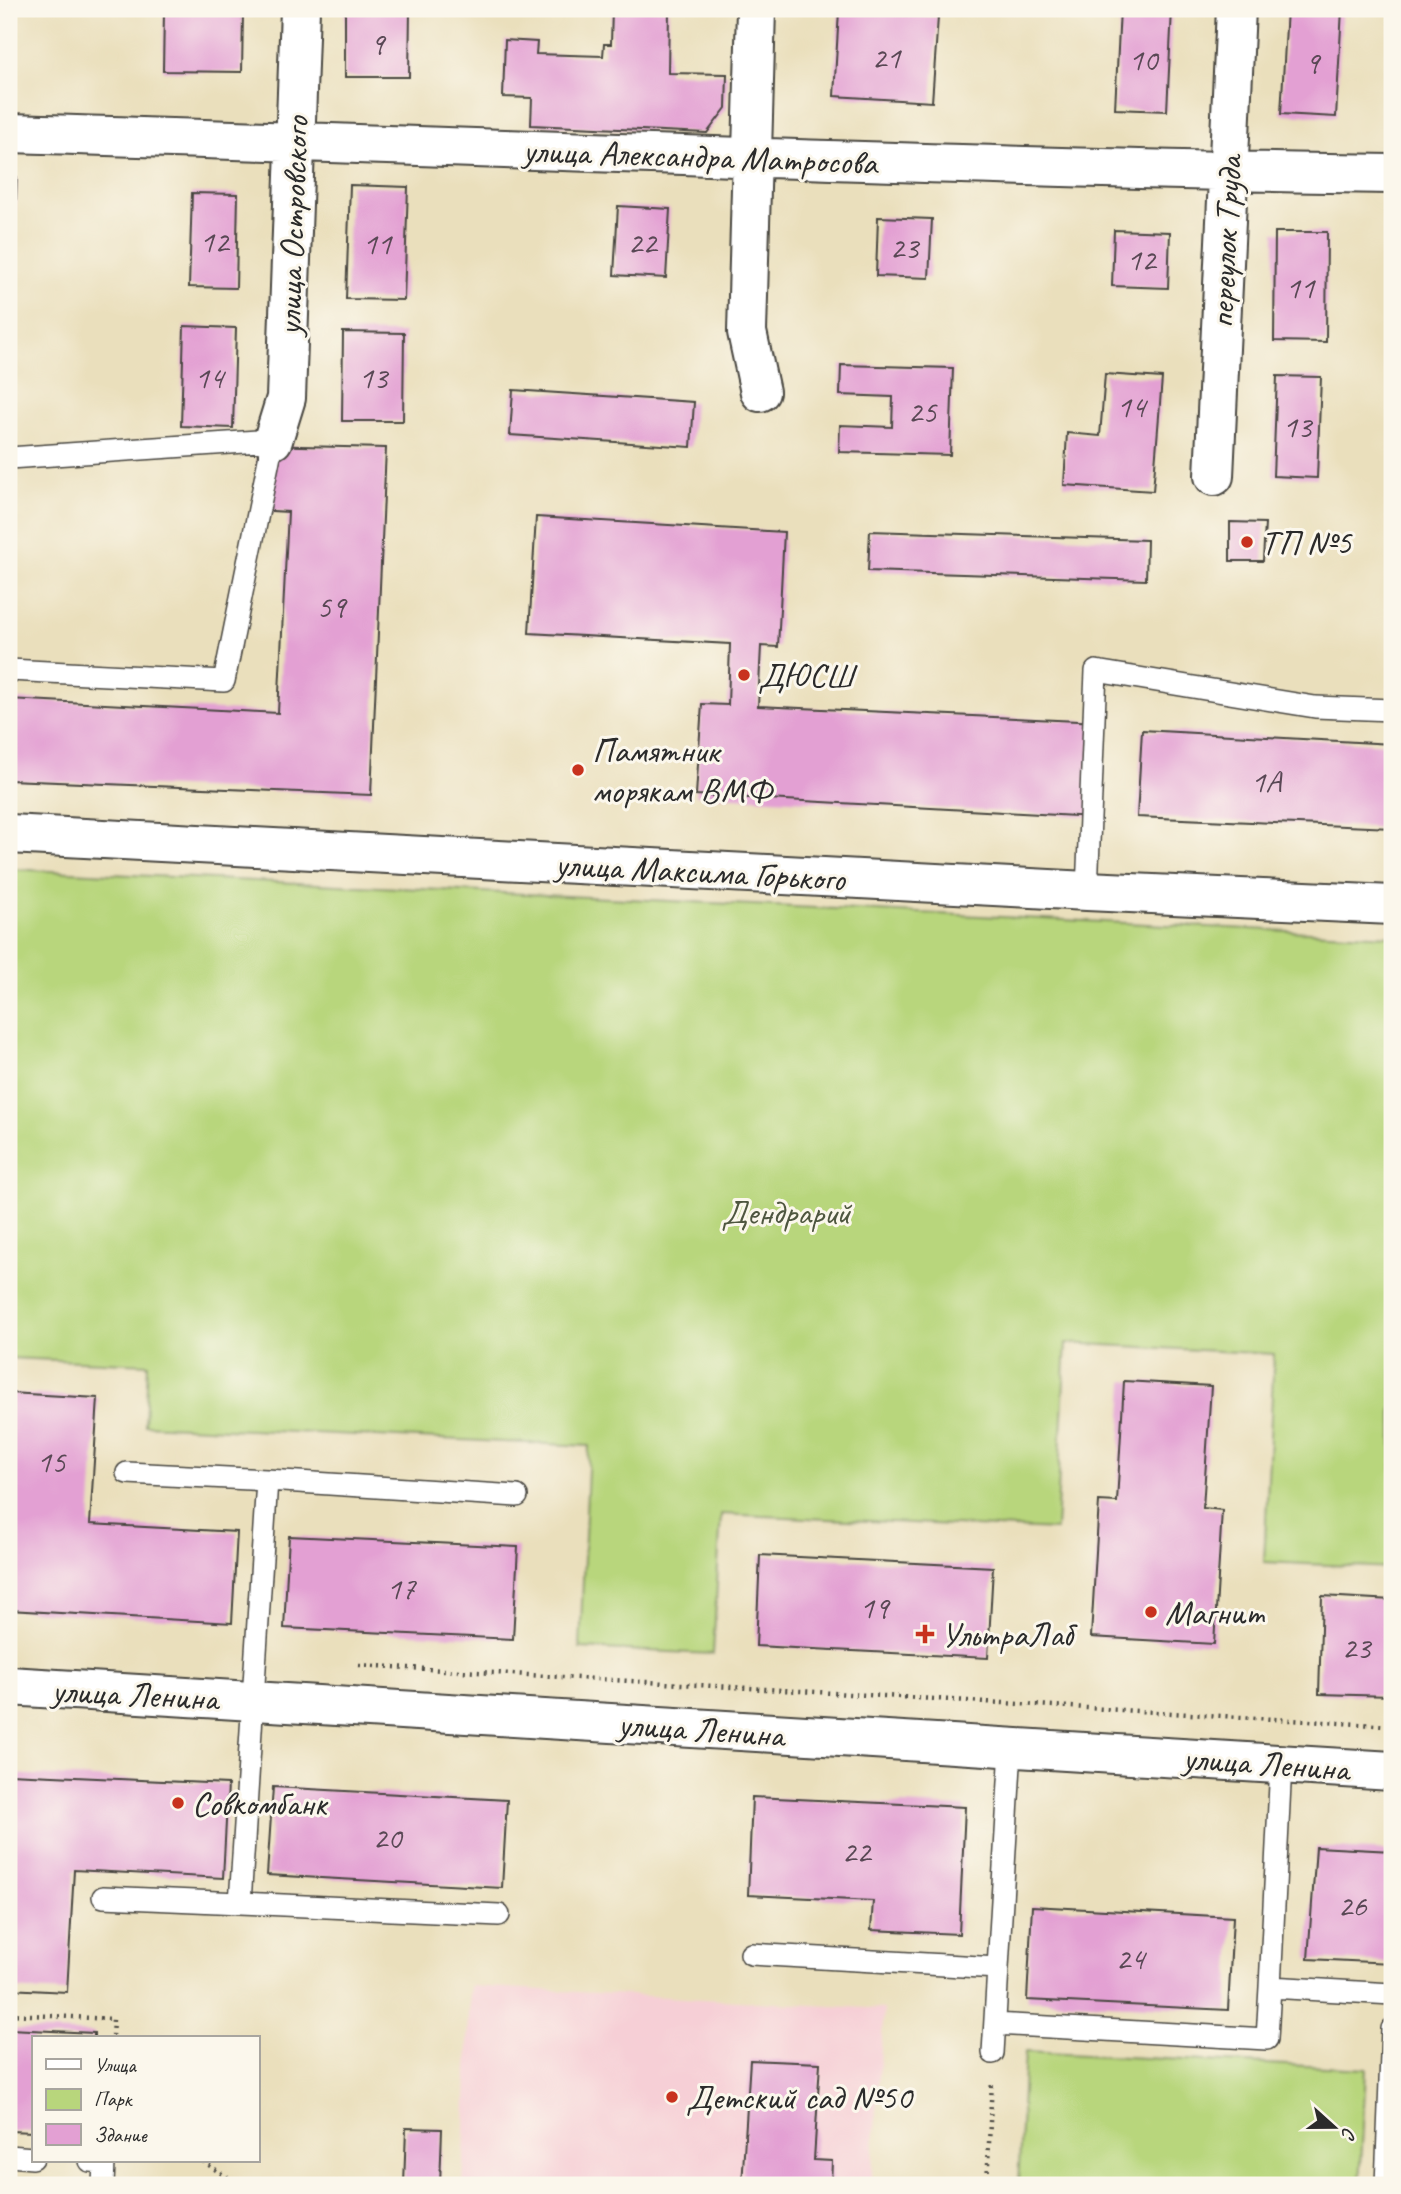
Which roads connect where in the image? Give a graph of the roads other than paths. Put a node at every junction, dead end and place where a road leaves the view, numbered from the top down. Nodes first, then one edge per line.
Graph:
1 (300, 9) edge
2 (756, 9) edge
3 (1236, 9) edge
4 (9, 133) edge
5 (296, 141) junction
6 (752, 159) junction
7 (1229, 172) junction
8 (1392, 174) edge
9 (760, 392) dead end
10 (274, 440) junction
11 (9, 458) edge
12 (1214, 476) dead end
13 (9, 670) edge
14 (1392, 710) edge
15 (9, 834) edge
16 (1087, 891) junction
17 (1392, 905) edge
18 (127, 1473) dead end
19 (267, 1480) junction
20 (517, 1496) dead end
21 (9, 1686) edge
22 (253, 1701) junction
23 (1011, 1748) junction
24 (1281, 1764) junction
25 (1392, 1771) edge
26 (103, 1897) dead end
27 (240, 1903) junction
28 (499, 1915) dead end
29 (751, 1954) dead end
30 (998, 1968) junction
31 (1270, 1987) junction
32 (1392, 1994) edge
33 (995, 2024) junction
34 (1392, 2029) edge
35 (993, 2053) road end
36 (9, 2156) edge
37 (32, 2158) edge
38 (104, 2162) edge
39 (103, 2185) edge
40 (1386, 2185) edge

1 - 5 street, улица Островского
2 - 6 street
3 - 7 street, переулок Труда
4 - 5 street, улица Александра Матросова
5 - 6 street, улица Александра Матросова
5 - 10 street, улица Островского
6 - 7 street, улица Александра Матросова
6 - 9 street
7 - 8 street, улица Александра Матросова
7 - 12 street, переулок Труда
10 - 11 lane
10 - 13 lane
14 - 16 lane
15 - 16 street, улица Максима Горького
16 - 17 street, улица Максима Горького
18 - 19 lane
19 - 20 lane
19 - 22 lane
21 - 22 street, улица Ленина
22 - 23 street, улица Ленина
22 - 27 lane
23 - 24 street, улица Ленина
23 - 30 lane
24 - 25 street, улица Ленина
24 - 31 lane
26 - 27 lane
27 - 28 lane
29 - 30 lane
30 - 33 lane
31 - 32 lane
31 - 33 lane
33 - 35 lane
34 - 40 lane
36 - 37 lane
38 - 39 lane

